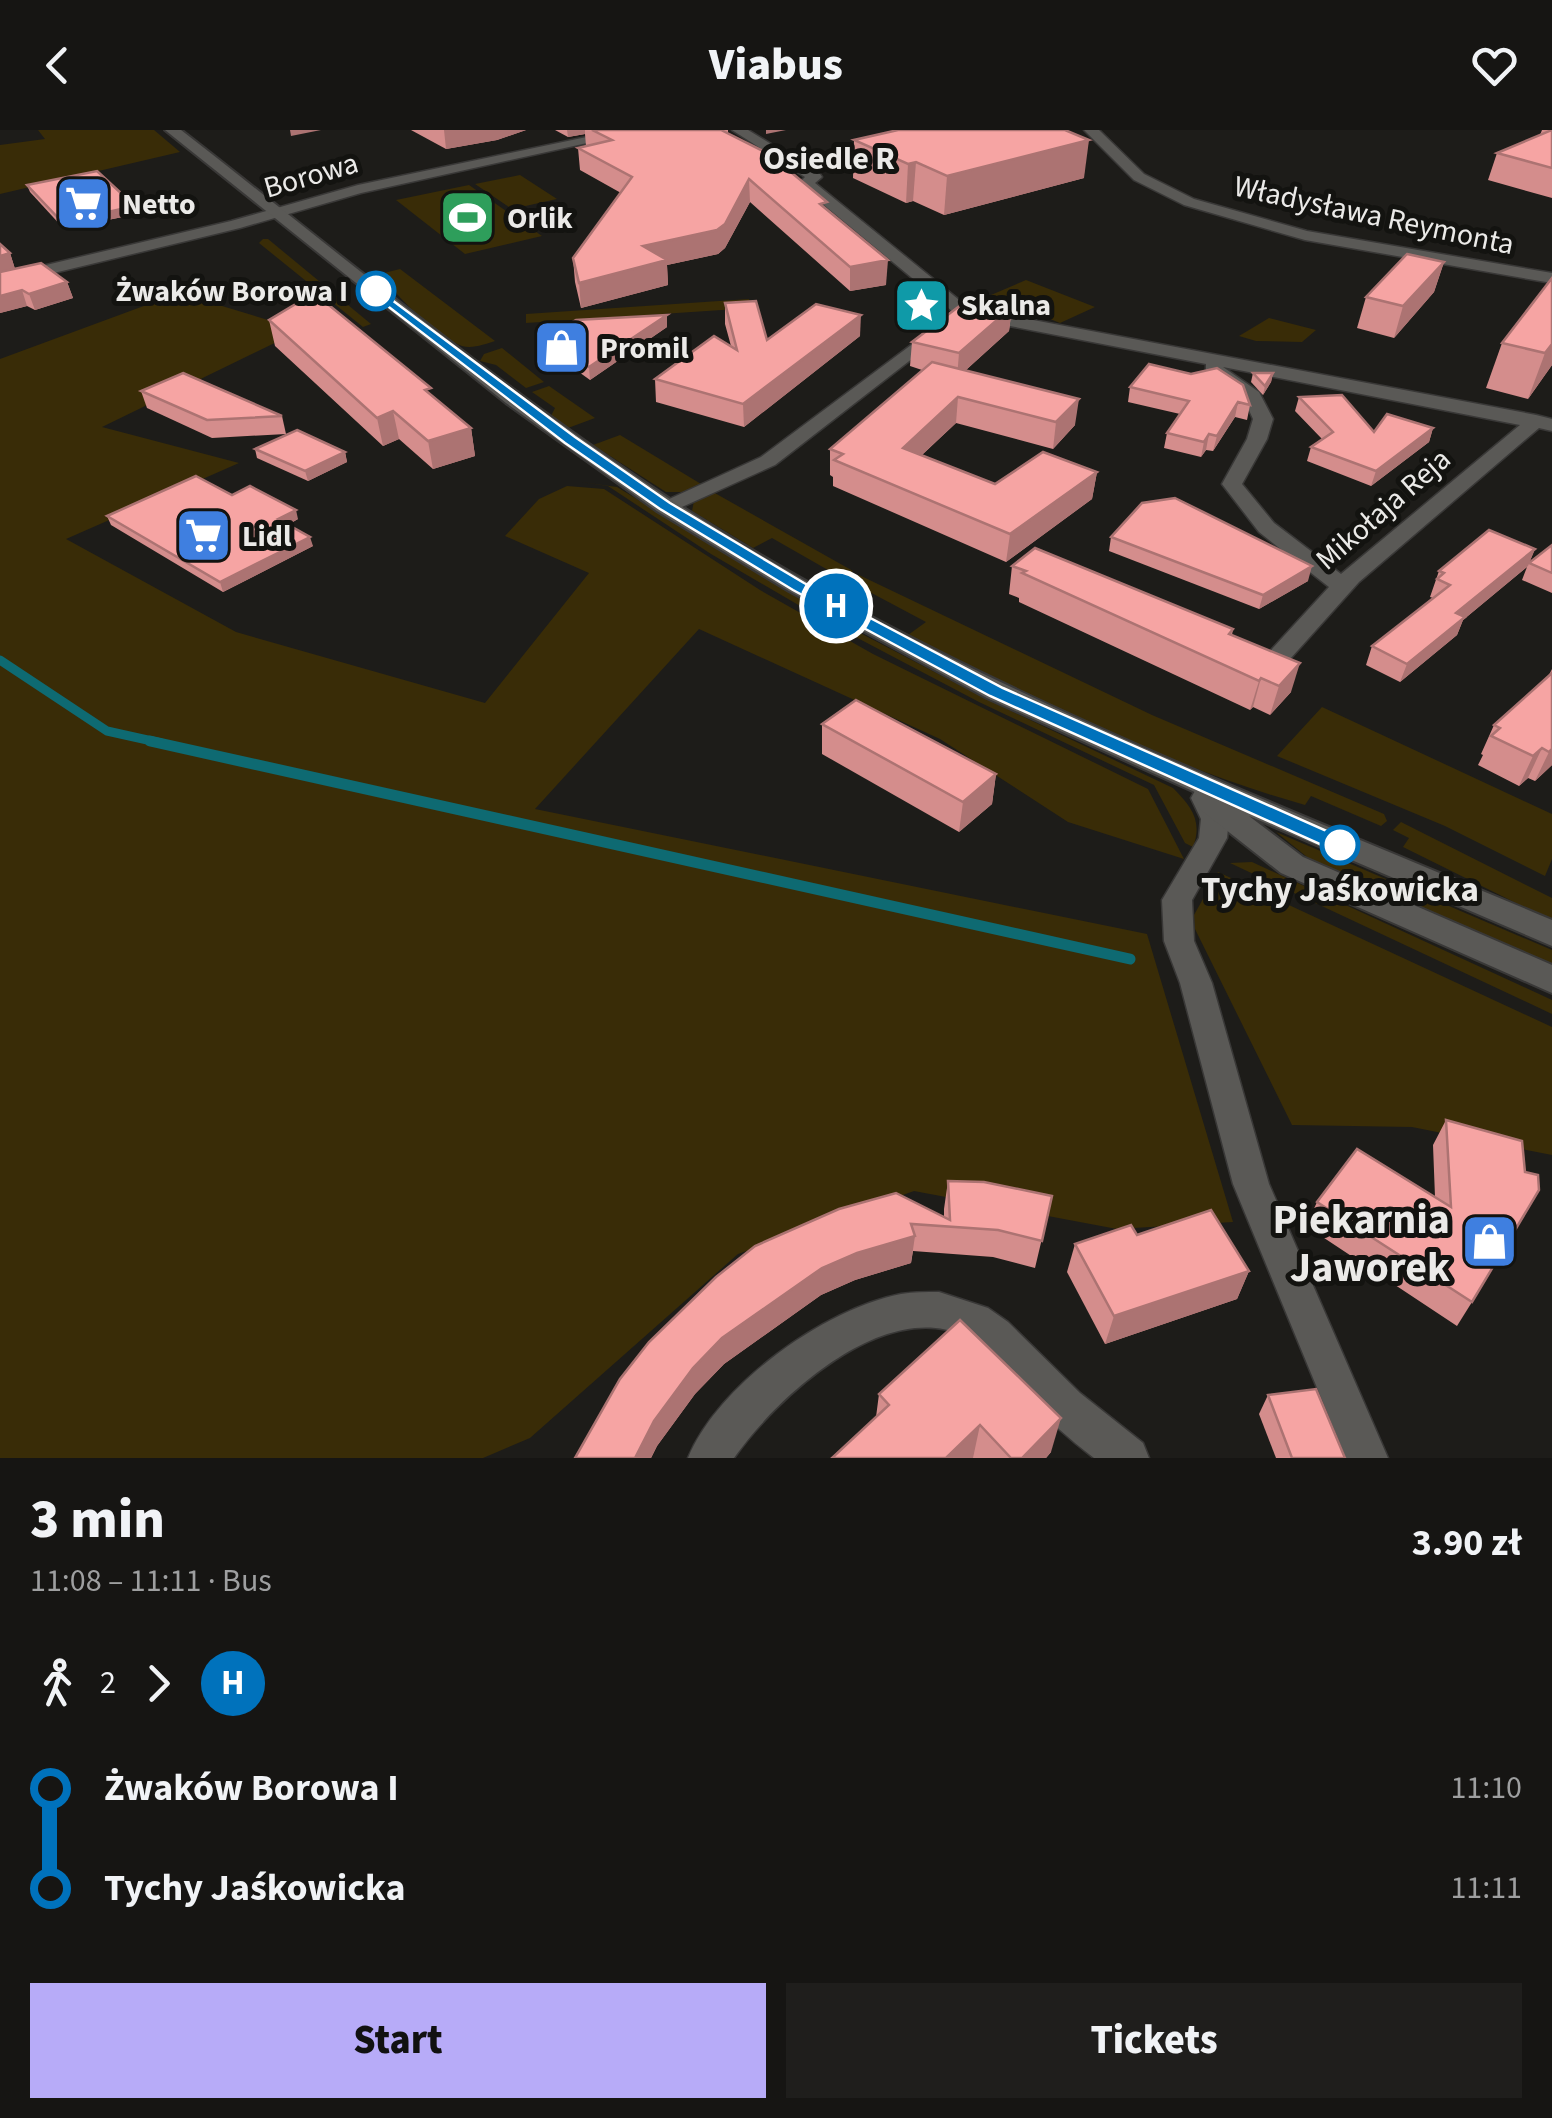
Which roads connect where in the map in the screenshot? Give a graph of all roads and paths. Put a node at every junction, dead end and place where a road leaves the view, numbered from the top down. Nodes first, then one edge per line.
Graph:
1 (172, 130) edge
2 (639, 130) edge
3 (739, 130) edge
4 (1092, 130) edge
5 (279, 214) junction
6 (1552, 278) edge
7 (0, 281) edge
8 (964, 312) junction
9 (919, 324) dead end
10 (944, 327) junction
11 (1193, 358) junction
12 (1544, 423) edge
13 (665, 506) junction
14 (1342, 586) junction
15 (1281, 654) edge
16 (1105, 742) junction
17 (1205, 798) junction
18 (1547, 932) edge
19 (1473, 948) junction
20 (1552, 980) edge
21 (1552, 990) edge
22 (709, 1458) edge
23 (1128, 1458) edge
24 (1366, 1458) edge

1 - 5 street
2 - 5 street, Borowa
3 - 8 street
4 - 6 street, Władysława Reymonta
5 - 7 street, Borowa
5 - 13 street
8 - 10 street
8 - 11 street
9 - 10 street
10 - 13 street
11 - 12 street
11 - 14 street
12 - 14 street, Mikołaja Reja
13 - 16 street
14 - 15 street, Mikołaja Reja
16 - 17 street
16 - 18 street
17 - 19 street
17 - 24 street
19 - 20 street
19 - 21 street
22 - 23 street

